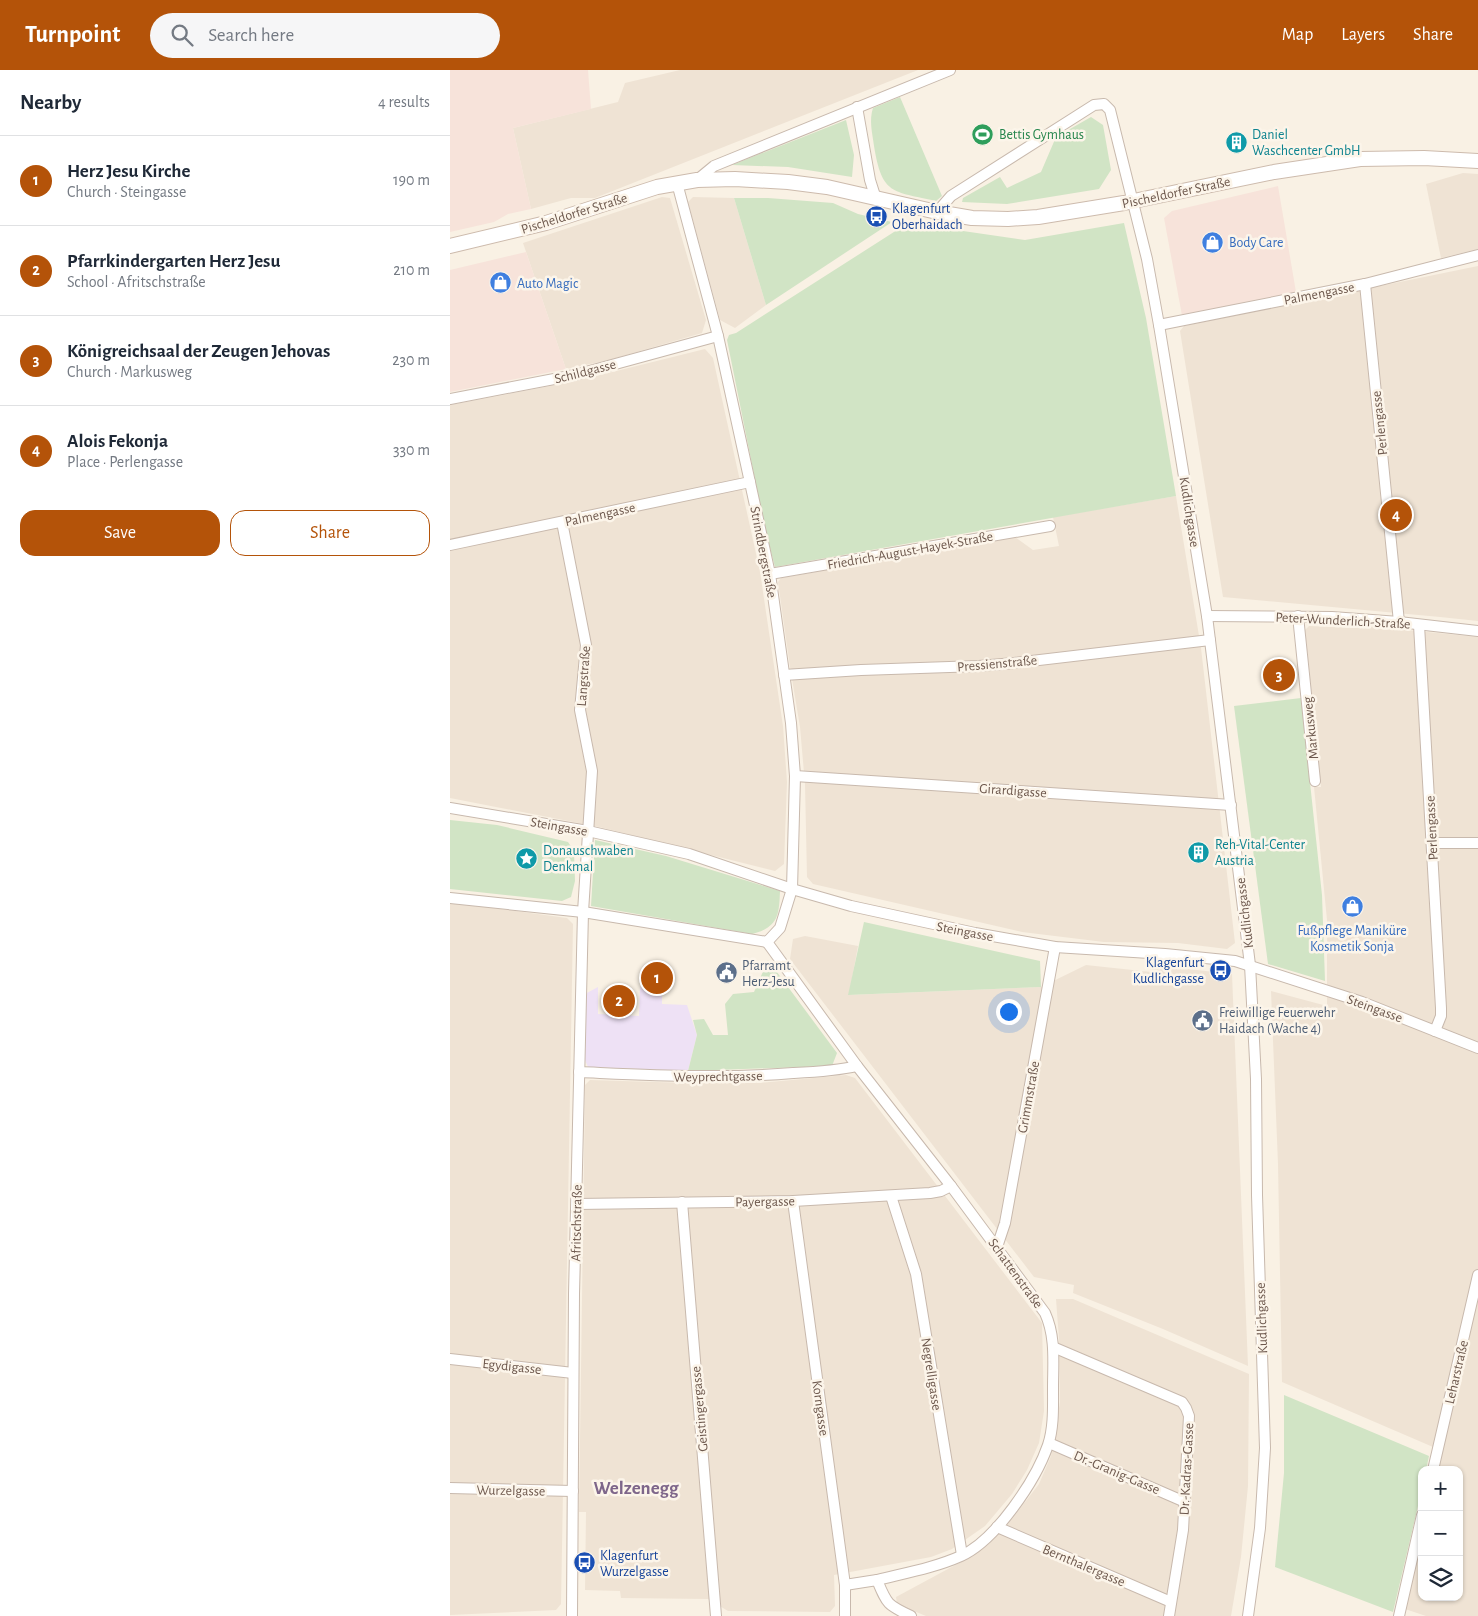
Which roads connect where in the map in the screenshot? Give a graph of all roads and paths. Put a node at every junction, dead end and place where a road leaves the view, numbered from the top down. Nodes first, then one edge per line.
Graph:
1 (950, 70) edge
2 (858, 107) junction
3 (1478, 160) edge
4 (697, 180) junction
5 (677, 183) junction
6 (876, 199) junction
7 (1133, 202) junction
8 (936, 212) junction
9 (450, 246) edge
10 (1478, 255) edge
11 (1365, 284) junction
12 (1159, 325) junction
13 (718, 336) junction
14 (450, 399) edge
15 (750, 482) junction
16 (562, 522) junction
17 (1050, 526) dead end
18 (450, 545) edge
19 (770, 574) junction
20 (1207, 616) junction
21 (1298, 616) junction
22 (1399, 622) junction
23 (1419, 625) junction
24 (1478, 631) edge
25 (1210, 640) junction
26 (784, 675) junction
27 (795, 776) junction
28 (1315, 781) dead end
29 (1231, 805) junction
30 (450, 808) edge
31 (588, 831) junction
32 (1432, 843) junction
33 (1478, 843) edge
34 (792, 889) junction
35 (450, 898) edge
36 (583, 912) junction
37 (767, 942) junction
38 (1055, 947) junction
39 (1250, 965) junction
40 (1435, 1031) junction
41 (1478, 1048) edge
42 (857, 1066) junction
43 (579, 1072) junction
44 (951, 1186) junction
45 (891, 1196) junction
46 (793, 1201) junction
47 (682, 1202) junction
48 (577, 1204) junction
49 (997, 1247) junction
50 (1478, 1275) edge
51 (1053, 1347) junction
52 (450, 1359) edge
53 (573, 1373) junction
54 (1049, 1443) junction
55 (1434, 1466) edge
56 (450, 1488) edge
57 (572, 1491) junction
58 (1186, 1502) junction
59 (997, 1527) junction
60 (1418, 1533) edge
61 (962, 1555) junction
62 (877, 1580) junction
63 (845, 1585) junction
64 (1171, 1602) junction
65 (572, 1616) edge
66 (716, 1616) edge
67 (845, 1616) edge
68 (911, 1616) edge
69 (1169, 1616) edge
70 (1248, 1616) edge
71 (1399, 1616) edge

1 - 2 street, Pischeldorfer Straße
2 - 4 street, Pischeldorfer Straße
2 - 6 street
3 - 7 main road, Pischeldorfer Straße
4 - 5 main road, Pischeldorfer Straße
4 - 6 main road, Pischeldorfer Straße
5 - 9 main road, Pischeldorfer Straße
5 - 13 street, Strindbergstraße
6 - 8 main road, Pischeldorfer Straße
7 - 8 main road, Pischeldorfer Straße
7 - 8 street, Kudlichgasse
7 - 12 street, Kudlichgasse
10 - 11 street, Palmengasse
11 - 12 street, Palmengasse
11 - 22 street, Perlengasse
12 - 20 street, Kudlichgasse
13 - 14 street, Schildgasse
13 - 15 street, Strindbergstraße
15 - 16 street, Palmengasse
15 - 19 street, Strindbergstraße
16 - 18 street, Palmengasse
16 - 31 street, Langstraße
17 - 19 street, Friedrich-August-Hayek-Straße
19 - 26 street, Strindbergstraße
20 - 21 street, Peter-Wunderlich-Straße
20 - 25 street, Kudlichgasse
21 - 22 street, Peter-Wunderlich-Straße
21 - 28 street, Markusweg
22 - 23 street, Peter-Wunderlich-Straße
23 - 24 street, Peter-Wunderlich-Straße
23 - 32 street, Perlengasse
25 - 26 street, Pressienstraße
25 - 29 street, Kudlichgasse
26 - 27 street, Strindbergstraße
27 - 29 street, Girardigasse
27 - 34 street, Strindbergstraße
29 - 39 street, Kudlichgasse
30 - 31 street, Steingasse
31 - 34 street, Steingasse
31 - 36 street, Afritschstraße
32 - 33 street
32 - 40 street, Perlengasse
34 - 37 street, Strindbergstraße
34 - 38 street, Steingasse
35 - 36 street
36 - 37 street
36 - 43 street, Afritschstraße
37 - 42 street, Schattenstraße
38 - 39 street, Steingasse
38 - 49 street, Grimmstraße
39 - 40 street, Steingasse
39 - 70 street, Kudlichgasse
40 - 41 street, Steingasse
42 - 43 street, Weyprechtgasse
42 - 44 street, Schattenstraße
43 - 48 street, Afritschstraße
44 - 45 street, Payergasse
44 - 49 street, Schattenstraße
45 - 46 street, Payergasse
45 - 61 street, Negrelligasse
46 - 47 street, Payergasse
46 - 63 street, Korngasse
47 - 48 street, Payergasse
47 - 66 street, Geistingergasse
48 - 53 street, Afritschstraße
49 - 51 street, Schattenstraße
50 - 55 street, Leharstraße
51 - 54 street, Schattenstraße
51 - 58 street, Dr.-Kadras-Gasse
52 - 53 street, Egydigasse
53 - 57 street, Afritschstraße
54 - 58 street, Dr.-Granig-Gasse
54 - 59 street, Schattenstraße
56 - 57 street, Wurzelgasse
57 - 65 street, Afritschstraße
58 - 64 street, Dr.-Kadras-Gasse
59 - 61 street, Schattenstraße
59 - 64 street, Bernthalergasse
60 - 71 street
61 - 62 street, Schattenstraße
62 - 63 street, Schattenstraße
62 - 68 street
63 - 67 street, Korngasse
64 - 69 street, Dr.-Kadras-Gasse

